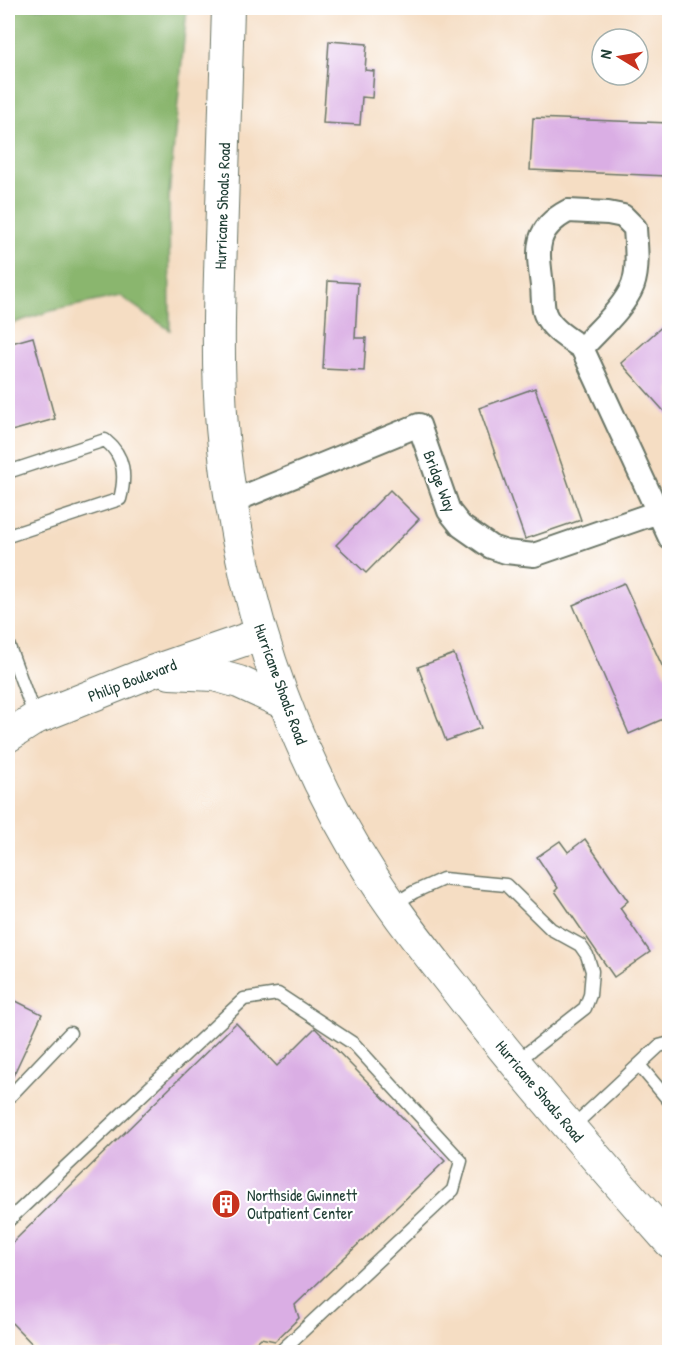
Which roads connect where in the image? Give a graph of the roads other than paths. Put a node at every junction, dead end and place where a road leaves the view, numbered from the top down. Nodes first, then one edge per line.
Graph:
1 (228, 8) edge
2 (582, 348) junction
3 (8, 472) edge
4 (231, 502) junction
5 (658, 512) junction
6 (8, 536) edge
7 (669, 538) edge
8 (261, 634) junction
9 (8, 644) edge
10 (151, 672) junction
11 (284, 703) junction
12 (36, 718) junction
13 (8, 736) edge
14 (392, 906) junction
15 (70, 1033) dead end
16 (669, 1043) edge
17 (515, 1062) junction
18 (639, 1065) junction
19 (8, 1094) edge
20 (669, 1102) edge
21 (570, 1128) junction
22 (8, 1221) edge
23 (669, 1242) edge
24 (280, 1353) edge

1 - 4 street, Hurricane Shoals Road
2 - 2 street
2 - 5 street
3 - 6 lane
4 - 5 street, Bridge Way
4 - 8 street, Hurricane Shoals Road
5 - 7 street
8 - 10 street, Philip Boulevard
8 - 11 street, Hurricane Shoals Road
9 - 12 lane
10 - 11 street
10 - 12 street, Philip Boulevard
11 - 14 street, Hurricane Shoals Road
12 - 13 street, Philip Boulevard
14 - 17 street, Hurricane Shoals Road
14 - 17 lane
15 - 19 lane
16 - 18 lane
17 - 21 street, Hurricane Shoals Road
18 - 20 lane
18 - 21 lane
21 - 23 street, Hurricane Shoals Road
22 - 24 lane

